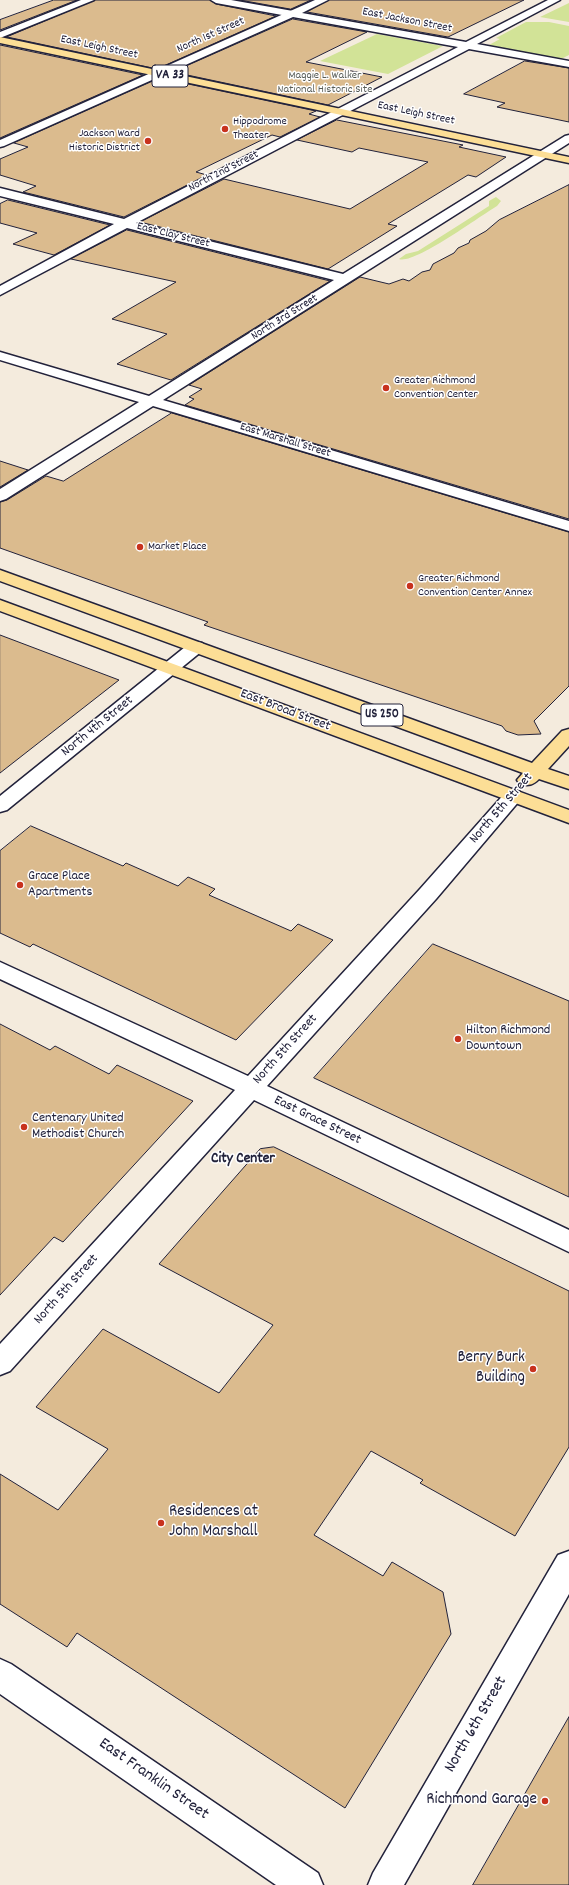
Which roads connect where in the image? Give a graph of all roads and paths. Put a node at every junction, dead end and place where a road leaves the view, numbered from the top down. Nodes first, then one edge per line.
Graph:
1 (89, 0) edge
2 (216, 0) edge
3 (323, 0) edge
4 (555, 0) edge
5 (293, 14) junction
6 (0, 35) edge
7 (0, 40) edge
8 (468, 46) junction
9 (569, 64) edge
10 (158, 74) junction
11 (340, 112) junction
12 (569, 138) edge
13 (0, 144) edge
14 (543, 154) junction
15 (569, 160) edge
16 (0, 192) edge
17 (124, 224) junction
18 (346, 279) junction
19 (0, 290) edge
20 (0, 356) edge
21 (153, 401) junction
22 (0, 496) edge
23 (569, 526) edge
24 (0, 575) edge
25 (0, 605) edge
26 (196, 647) junction
27 (170, 668) junction
28 (569, 735) edge
29 (535, 771) junction
30 (569, 783) edge
31 (513, 796) junction
32 (0, 806) edge
33 (569, 818) edge
34 (0, 970) edge
35 (251, 1088) junction
36 (569, 1242) edge
37 (0, 1363) edge
38 (569, 1565) edge
39 (0, 1675) edge
40 (306, 1885) edge
41 (385, 1885) edge

1 - 6 street
2 - 5 street, East Jackson Street
3 - 5 street, North 1st Street
4 - 8 street, North 2nd Street
5 - 8 street, East Jackson Street
5 - 10 street, North 1st Street
7 - 10 main road, East Leigh Street / VA 33
8 - 9 street, East Jackson Street
8 - 11 street, North 2nd Street
10 - 11 main road, East Leigh Street / VA 33
10 - 13 street, North 1st Street
11 - 14 main road, East Leigh Street / VA 33
11 - 17 street, North 2nd Street
12 - 14 street, North 3rd Street
14 - 15 main road, East Leigh Street / VA 33
14 - 18 street, North 3rd Street
16 - 17 street, East Clay Street
17 - 18 street, East Clay Street
17 - 19 street, North 2nd Street
18 - 21 street, North 3rd Street
20 - 21 street, East Marshall Street
21 - 22 street, North 3rd Street
21 - 23 street, East Marshall Street
24 - 26 main road, East Broad Street / US 250
25 - 27 main road, East Broad Street / US 250
26 - 27 street, North 4th Street
26 - 29 main road, East Broad Street / US 250
27 - 31 main road, East Broad Street / US 250
27 - 32 street, North 4th Street
28 - 29 main road, North 5th Street
29 - 30 main road, East Broad Street / US 250
29 - 31 main road, North 5th Street
31 - 33 main road, East Broad Street / US 250
31 - 35 street, North 5th Street
34 - 35 street, East Grace Street
35 - 36 street, East Grace Street
35 - 37 street, North 5th Street
38 - 41 street, North 6th Street
39 - 40 street, East Franklin Street

